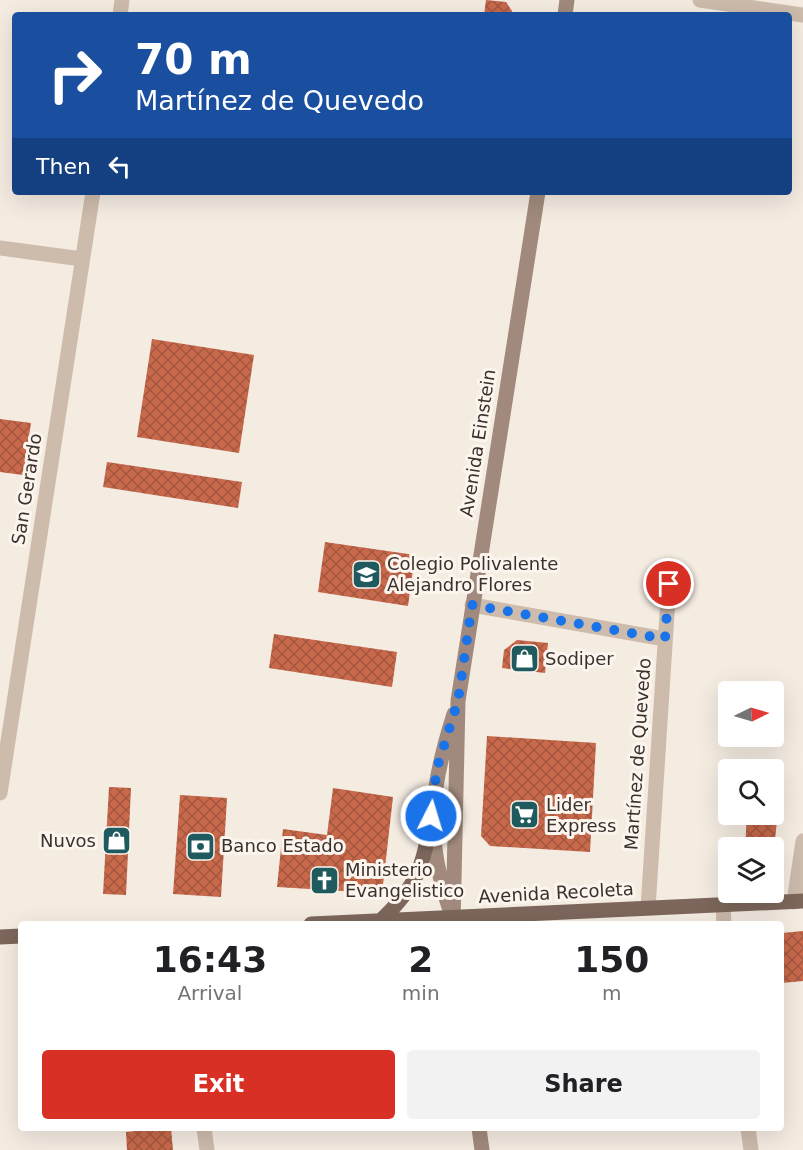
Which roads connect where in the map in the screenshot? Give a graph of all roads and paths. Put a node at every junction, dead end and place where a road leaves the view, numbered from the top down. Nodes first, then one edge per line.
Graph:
1 (700, 0) edge
2 (782, 12) edge
3 (93, 195) edge
4 (538, 195) edge
5 (0, 248) edge
6 (82, 259) junction
7 (669, 584) dead end
8 (472, 605) junction
9 (665, 639) junction
10 (458, 701) junction
11 (0, 793) edge
12 (431, 816) junction
13 (803, 841) edge
14 (798, 902) edge
15 (723, 904) junction
16 (648, 908) junction
17 (380, 921) edge
18 (453, 921) edge
19 (724, 921) edge
20 (18, 936) edge
21 (0, 937) edge
22 (204, 1131) edge
23 (479, 1131) edge
24 (748, 1131) edge
25 (207, 1150) edge
26 (482, 1150) edge
27 (751, 1150) edge

1 - 2 street
3 - 6 street, San Gerardo
4 - 8 main road, Avenida Einstein
5 - 6 street
6 - 11 street, San Gerardo
7 - 9 street, Martínez de Quevedo
8 - 9 street, Martínez de Quevedo
8 - 10 main road, Avenida Einstein
9 - 16 street, Martínez de Quevedo
10 - 12 main road, Avenida Einstein
10 - 18 main road, Avenida Einstein
12 - 17 main road
12 - 18 main road, Avenida Einstein
13 - 14 street
14 - 15 main road, Avenida Recoleta
15 - 16 main road, Avenida Recoleta
15 - 19 street
16 - 18 main road, Avenida Recoleta
20 - 21 main road
22 - 25 street
23 - 26 main road
24 - 27 street

